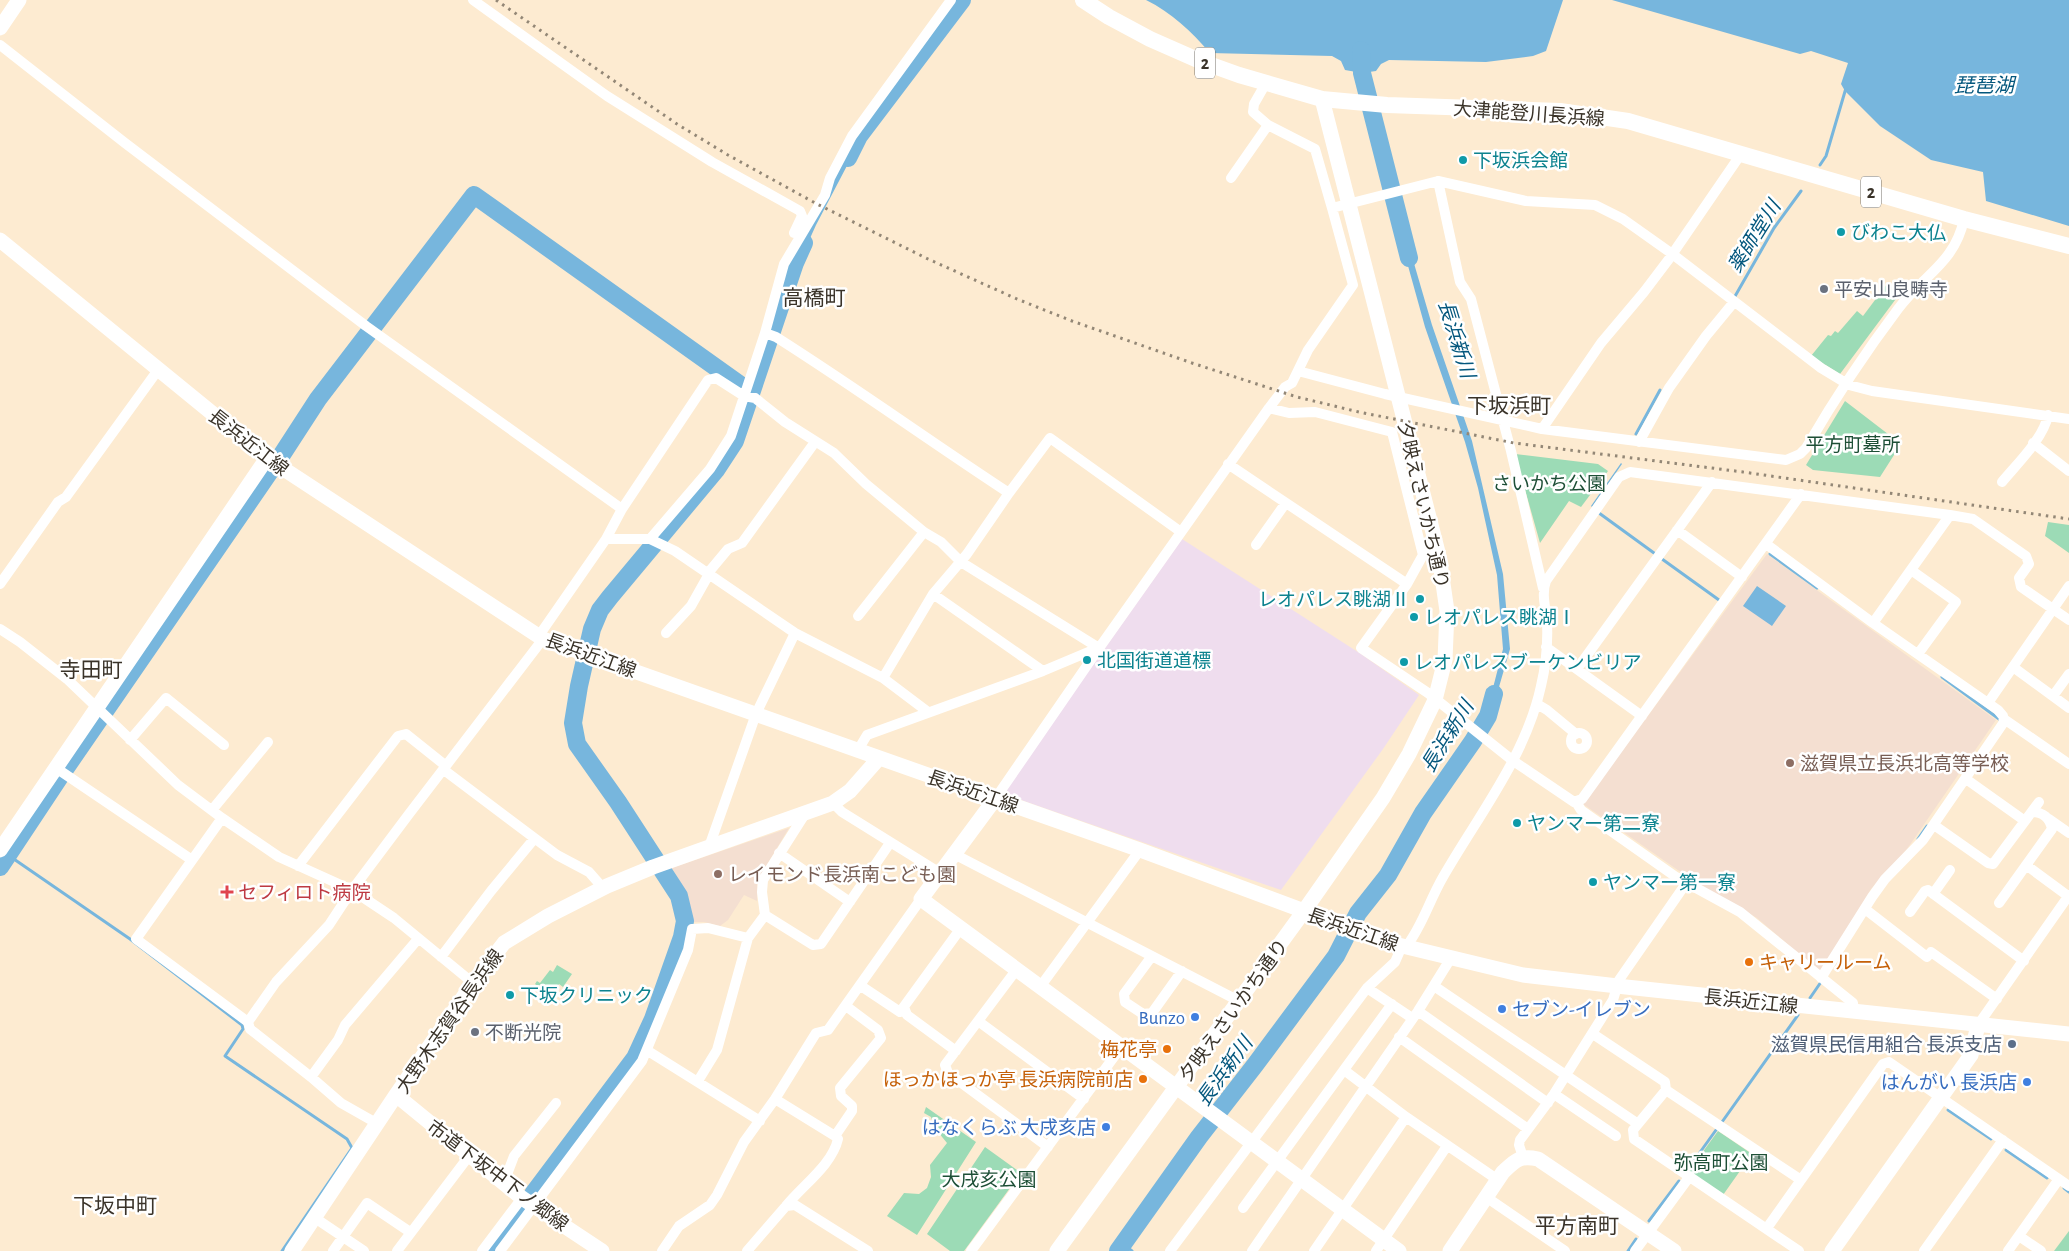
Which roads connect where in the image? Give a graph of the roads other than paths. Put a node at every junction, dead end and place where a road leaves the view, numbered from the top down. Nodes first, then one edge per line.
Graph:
1 (19, 0) edge
2 (473, 0) edge
3 (951, 0) edge
4 (1083, 0) edge
5 (0, 28) edge
6 (0, 45) edge
7 (1266, 83) junction
8 (1329, 100) junction
9 (1268, 125) junction
10 (1741, 154) junction
11 (1231, 178) dead end
12 (1434, 182) junction
13 (1350, 204) junction
14 (1332, 208) junction
15 (1964, 219) junction
16 (0, 240) edge
17 (2069, 246) edge
18 (1671, 253) junction
19 (784, 264) junction
20 (1734, 302) junction
21 (770, 335) junction
22 (158, 370) junction
23 (1298, 371) junction
24 (1844, 383) junction
25 (748, 393) junction
26 (1269, 408) junction
27 (2048, 416) junction
28 (2069, 419) edge
29 (1542, 429) junction
30 (815, 442) junction
31 (1639, 442) junction
32 (2034, 443) junction
33 (267, 458) junction
34 (1228, 464) junction
35 (2069, 471) edge
36 (1712, 482) junction
37 (2002, 482) dead end
38 (1009, 493) junction
39 (1801, 494) junction
40 (1284, 504) junction
41 (622, 509) junction
42 (1950, 515) junction
43 (1677, 530) junction
44 (924, 532) junction
45 (1181, 532) junction
46 (606, 539) junction
47 (653, 541) junction
48 (1766, 544) junction
49 (1256, 545) dead end
50 (961, 562) junction
51 (1912, 570) junction
52 (709, 574) junction
53 (1742, 577) junction
54 (0, 584) edge
55 (1407, 584) junction
56 (2069, 586) edge
57 (1544, 593) junction
58 (933, 594) junction
59 (2053, 609) junction
60 (858, 616) dead end
61 (2069, 620) edge
62 (1873, 623) junction
63 (0, 629) edge
64 (666, 633) dead end
65 (795, 633) junction
66 (540, 638) junction
67 (1546, 647) junction
68 (1098, 650) junction
69 (1918, 654) junction
70 (2013, 667) junction
71 (1577, 669) junction
72 (1043, 671) junction
73 (2069, 674) edge
74 (883, 678) junction
75 (2053, 696) junction
76 (1988, 703) junction
77 (1441, 704) junction
78 (1537, 704) junction
79 (2069, 708) edge
80 (101, 712) junction
81 (928, 712) junction
82 (756, 714) junction
83 (1642, 716) junction
84 (2004, 719) junction
85 (1576, 734) dead end
86 (130, 740) junction
87 (268, 742) dead end
88 (224, 745) dead end
89 (858, 750) junction
90 (1510, 757) junction
91 (879, 758) junction
92 (2069, 764) edge
93 (445, 768) junction
94 (61, 771) junction
95 (1966, 779) junction
96 (995, 799) junction
97 (1576, 802) junction
98 (2039, 802) dead end
99 (833, 803) junction
100 (212, 810) junction
101 (804, 814) junction
102 (2029, 817) junction
103 (222, 818) junction
104 (2048, 819) junction
105 (1934, 825) junction
106 (2069, 833) edge
107 (534, 839) junction
108 (890, 843) junction
109 (708, 847) junction
110 (0, 850) edge
111 (1140, 850) junction
112 (779, 853) junction
113 (954, 854) junction
114 (192, 860) junction
115 (2026, 865) junction
116 (298, 866) junction
117 (1950, 870) dead end
118 (940, 873) junction
119 (1687, 882) junction
120 (603, 888) junction
121 (352, 890) junction
122 (1932, 894) junction
123 (2068, 896) edge
124 (921, 899) junction
125 (850, 902) junction
126 (1999, 903) dead end
127 (1865, 909) junction
128 (1304, 911) junction
129 (1910, 912) dead end
130 (765, 915) junction
131 (1087, 922) junction
132 (961, 928) junction
133 (748, 938) junction
134 (418, 939) junction
135 (1399, 946) junction
136 (1152, 956) junction
137 (441, 957) junction
138 (1451, 958) junction
139 (2024, 961) junction
140 (1017, 969) junction
141 (1182, 971) junction
142 (1821, 978) junction
143 (473, 983) junction
144 (860, 986) junction
145 (1434, 986) junction
146 (1618, 986) junction
147 (1040, 987) junction
148 (1367, 988) junction
149 (1997, 999) junction
150 (1238, 1001) junction
151 (1392, 1004) junction
152 (846, 1006) junction
153 (904, 1007) junction
154 (1854, 1012) junction
155 (1415, 1014) junction
156 (978, 1021) junction
157 (248, 1022) junction
158 (1978, 1025) junction
159 (1593, 1034) junction
160 (2069, 1034) edge
161 (1399, 1037) junction
162 (1122, 1046) junction
163 (648, 1051) junction
164 (956, 1051) junction
165 (1344, 1070) junction
166 (1566, 1075) junction
167 (311, 1077) junction
168 (698, 1081) junction
169 (1366, 1086) junction
170 (1666, 1090) junction
171 (1182, 1091) junction
172 (396, 1095) junction
173 (1551, 1098) junction
174 (1940, 1098) junction
175 (775, 1099) junction
176 (1084, 1099) junction
177 (556, 1104) dead end
178 (1406, 1117) junction
179 (760, 1121) junction
180 (378, 1124) junction
181 (1638, 1124) junction
182 (1528, 1129) junction
183 (836, 1136) junction
184 (1616, 1136) dead end
185 (2003, 1140) junction
186 (1249, 1141) junction
187 (1447, 1146) junction
188 (1048, 1147) junction
189 (469, 1156) junction
190 (1523, 1157) junction
191 (1277, 1161) junction
192 (1690, 1176) junction
193 (1302, 1179) junction
194 (2059, 1179) junction
195 (1498, 1180) junction
196 (1801, 1180) junction
197 (502, 1182) junction
198 (2069, 1186) edge
199 (1486, 1197) junction
200 (528, 1202) junction
201 (786, 1206) junction
202 (1243, 1208) dead end
203 (1343, 1209) junction
204 (315, 1218) junction
205 (1767, 1228) junction
206 (410, 1232) junction
207 (1648, 1233) junction
208 (342, 1236) junction
209 (2018, 1236) junction
210 (1380, 1246) edge
211 (1455, 1249) edge
212 (292, 1251) edge
213 (333, 1251) edge
214 (364, 1251) edge
215 (396, 1251) edge
216 (482, 1251) edge
217 (500, 1251) edge
218 (602, 1251) edge
219 (662, 1251) edge
220 (747, 1251) edge
221 (868, 1251) edge
222 (971, 1251) edge
223 (1057, 1251) edge
224 (1170, 1251) edge
225 (1252, 1251) edge
226 (1314, 1251) edge
227 (1399, 1251) edge
228 (1565, 1251) edge
229 (1635, 1251) edge
230 (1674, 1251) edge
231 (1799, 1251) edge
232 (1832, 1251) edge
233 (1924, 1251) edge
234 (2008, 1251) edge
235 (2041, 1251) edge

1 - 5 street
2 - 19 street
3 - 19 street
4 - 7 main road, 大津能登川長浜線 / 2
6 - 41 street
7 - 8 main road, 大津能登川長浜線 / 2
7 - 9 street
8 - 10 main road, 大津能登川長浜線 / 2
8 - 13 street, 夕映えさいかち通り
9 - 11 street
9 - 14 street
10 - 15 main road, 大津能登川長浜線 / 2
10 - 18 street
12 - 13 street
12 - 18 street
12 - 57 street
13 - 14 street
13 - 77 street, 夕映えさいかち通り
14 - 23 street
15 - 17 main road, 大津能登川長浜線 / 2
15 - 24 street
16 - 22 street, 長浜近江線
18 - 20 street
18 - 29 street
19 - 21 street
20 - 24 street
20 - 31 street
21 - 25 street
21 - 38 street
22 - 33 street, 長浜近江線
22 - 54 street
23 - 26 street
23 - 29 street
24 - 27 street
24 - 31 street
25 - 30 street
25 - 41 street
25 - 47 street
26 - 34 street
26 - 55 street
27 - 28 street
27 - 32 street
29 - 31 street
30 - 44 street
30 - 52 street
32 - 35 street
32 - 37 street
33 - 66 street, 長浜近江線
33 - 80 street
34 - 40 street
34 - 45 street
36 - 39 street
36 - 43 street
36 - 57 street
38 - 45 street
38 - 50 street
39 - 42 street
39 - 48 street
40 - 49 street
40 - 55 street
41 - 46 street
42 - 51 street
42 - 59 street
43 - 53 street
43 - 71 street
44 - 50 street
44 - 60 street
45 - 68 street
46 - 47 street
46 - 66 street
47 - 52 street
48 - 53 street
48 - 62 street
50 - 58 street
50 - 68 street
51 - 62 street
51 - 69 street
52 - 64 street
52 - 65 street
53 - 83 street
55 - 77 street
56 - 59 street
57 - 67 street
58 - 72 street
58 - 74 street
59 - 61 street
59 - 70 street
62 - 69 street
63 - 80 street
65 - 74 street
65 - 82 street
66 - 82 street, 長浜近江線
66 - 93 street
67 - 71 street
67 - 78 street
68 - 72 street
68 - 96 street
69 - 76 street
70 - 75 street
70 - 76 street
71 - 83 street
72 - 81 street
73 - 75 street
74 - 81 street
75 - 79 street
76 - 84 street
77 - 90 street
77 - 128 street, 夕映えさいかち通り
78 - 85 street
78 - 90 street
80 - 86 street
80 - 94 street
81 - 89 street
82 - 89 street, 長浜近江線
82 - 109 street
83 - 97 street
84 - 92 street
84 - 95 street
86 - 88 street
86 - 100 street
87 - 100 street
89 - 91 street, 長浜近江線
90 - 97 street
90 - 135 street
91 - 96 street, 長浜近江線
91 - 99 street, 大野木志賀谷長浜線
93 - 107 street
93 - 116 street
93 - 121 street
94 - 110 street
94 - 114 street
95 - 102 street
95 - 105 street
96 - 111 street, 長浜近江線
96 - 113 street
97 - 119 street
98 - 102 street
99 - 101 street, 大野木志賀谷長浜線
99 - 108 street
100 - 103 street
101 - 109 street, 大野木志賀谷長浜線
101 - 112 street
102 - 104 street
102 - 105 street
103 - 114 street
103 - 116 street
104 - 106 street
104 - 115 street
105 - 127 street
107 - 120 street
107 - 137 street
108 - 118 street
108 - 125 street
109 - 120 street, 大野木志賀谷長浜線
111 - 128 street, 長浜近江線
111 - 131 street
112 - 125 street
112 - 130 street
113 - 118 street
113 - 131 street
114 - 157 street
115 - 123 street
115 - 126 street
116 - 121 street
117 - 122 street
118 - 124 street
119 - 142 street
119 - 146 street
120 - 143 street, 大野木志賀谷長浜線
121 - 134 street
121 - 157 street
122 - 129 street
122 - 139 street
123 - 139 street
124 - 132 street
124 - 144 street
125 - 130 street
127 - 142 street
127 - 149 street
128 - 135 street, 長浜近江線
128 - 150 street, 夕映えさいかち通り
130 - 133 street
131 - 136 street
131 - 147 street
132 - 140 street
132 - 153 street
133 - 163 street
133 - 168 street
134 - 137 street
134 - 167 street
135 - 138 street, 長浜近江線
135 - 148 street
136 - 141 street
136 - 141 street
137 - 143 street
138 - 145 street
138 - 146 street, 長浜近江線
139 - 149 street
140 - 147 street
140 - 156 street
141 - 150 street
142 - 154 street
143 - 172 street, 大野木志賀谷長浜線
144 - 152 street
144 - 153 street
145 - 155 street
145 - 166 street
146 - 154 street, 長浜近江線
146 - 159 street
147 - 162 street
148 - 151 street
148 - 186 street
149 - 158 street
150 - 171 street, 夕映えさいかち通り
151 - 155 street
151 - 165 street
152 - 175 street
152 - 183 street
153 - 164 street
154 - 158 street, 長浜近江線
155 - 161 street
155 - 173 street
156 - 164 street
156 - 176 street
157 - 167 street
158 - 160 street, 長浜近江線
158 - 174 street
159 - 166 street
159 - 170 street
161 - 169 street
161 - 182 street
162 - 171 street
162 - 176 street
163 - 168 street
163 - 200 street
164 - 188 street
165 - 169 street
165 - 191 street
166 - 173 street
166 - 181 street
167 - 180 street
168 - 179 street
169 - 178 street
169 - 193 street
170 - 181 street
170 - 196 street
171 - 186 street
171 - 223 street, 夕映えさいかち通り
172 - 180 street, 大野木志賀谷長浜線
172 - 189 street, 市道下坂中下ノ郷線
173 - 182 street
173 - 184 street
174 - 185 street
174 - 196 street
174 - 232 street
175 - 179 street
175 - 183 street
176 - 188 street
177 - 197 street
178 - 187 street
178 - 203 street
179 - 219 street
180 - 204 street, 大野木志賀谷長浜線
181 - 192 street
182 - 190 street
183 - 201 street
185 - 194 street
185 - 233 street
186 - 191 street
186 - 224 street
187 - 195 street
187 - 210 street
188 - 222 street
189 - 197 street, 市道下坂中下ノ郷線
189 - 206 street
190 - 195 street
190 - 207 street
191 - 193 street
191 - 202 street
192 - 205 street
192 - 207 street
193 - 203 street
193 - 225 street
194 - 198 street
194 - 209 street
195 - 199 street
196 - 205 street
197 - 200 street, 市道下坂中下ノ郷線
199 - 211 street
199 - 228 street
200 - 216 street
200 - 217 street
200 - 218 street, 市道下坂中下ノ郷線
201 - 220 street
201 - 221 street
203 - 210 street
203 - 226 street
204 - 208 street
204 - 212 street, 大野木志賀谷長浜線
205 - 231 street
206 - 208 street
206 - 215 street
207 - 229 street
207 - 230 street
208 - 213 street
208 - 214 street
209 - 234 street
209 - 235 street
210 - 227 street

